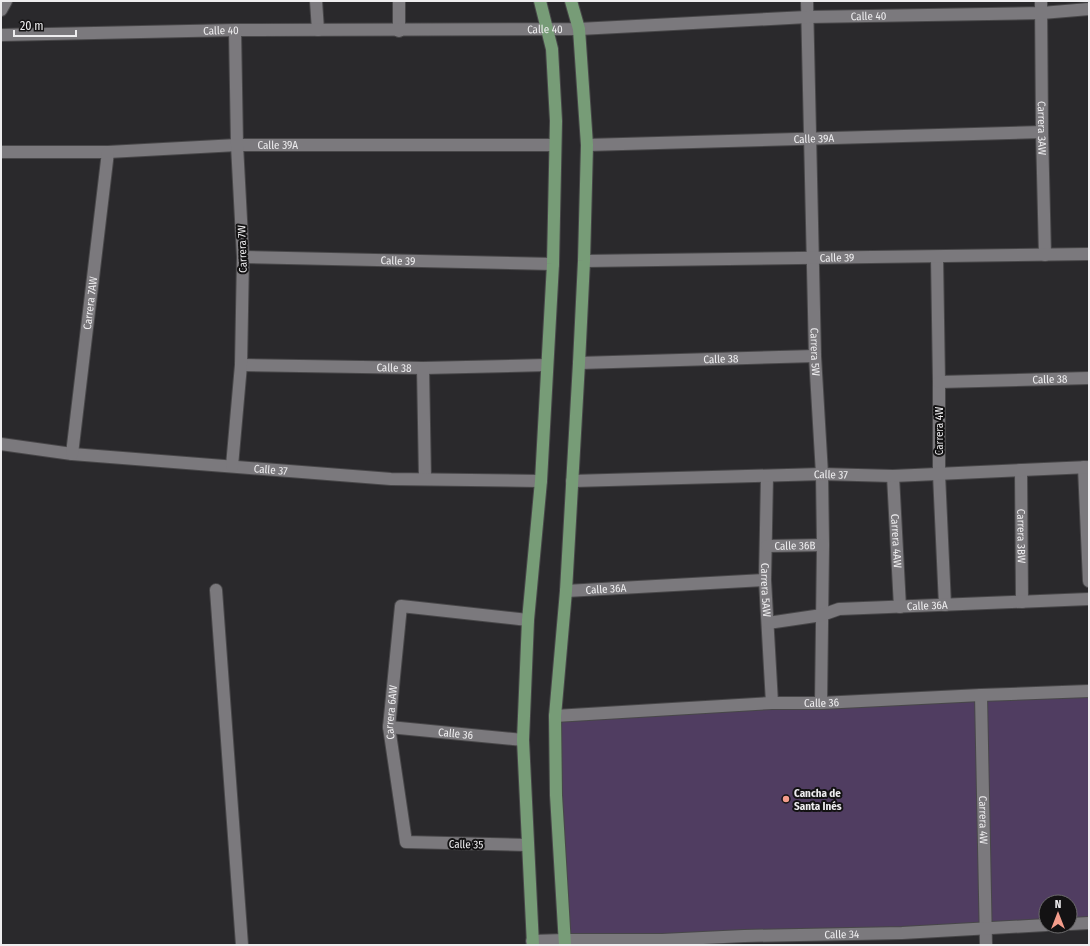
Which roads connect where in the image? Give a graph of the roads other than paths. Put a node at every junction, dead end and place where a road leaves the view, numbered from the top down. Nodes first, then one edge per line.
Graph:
1 (6, 1) edge
2 (316, 1) edge
3 (399, 1) edge
4 (540, 1) edge
5 (570, 1) edge
6 (807, 1) edge
7 (1041, 7) edge
8 (1089, 9) edge
9 (1, 10) edge
10 (807, 17) junction
11 (579, 29) junction
12 (235, 30) junction
13 (318, 30) junction
14 (548, 30) junction
15 (400, 31) junction
16 (1, 35) edge
17 (1042, 132) junction
18 (810, 138) junction
19 (237, 145) junction
20 (587, 145) junction
21 (555, 146) junction
22 (1, 152) edge
23 (108, 152) junction
24 (1089, 254) edge
25 (1045, 255) junction
26 (243, 257) junction
27 (937, 257) junction
28 (812, 258) junction
29 (584, 261) junction
30 (553, 264) junction
31 (815, 356) junction
32 (579, 363) junction
33 (241, 365) junction
34 (547, 365) junction
35 (424, 368) junction
36 (1089, 378) edge
37 (939, 382) junction
38 (1, 444) edge
39 (72, 454) junction
40 (232, 466) junction
41 (1086, 467) edge
42 (1021, 470) junction
43 (822, 474) junction
44 (939, 474) junction
45 (767, 476) junction
46 (893, 476) junction
47 (425, 479) junction
48 (541, 481) junction
49 (572, 481) junction
50 (823, 544) junction
51 (767, 546) junction
52 (765, 580) junction
53 (1089, 581) edge
54 (216, 590) dead end
55 (566, 591) junction
56 (1089, 599) edge
57 (1022, 602) junction
58 (945, 605) junction
59 (900, 607) junction
60 (822, 615) junction
61 (528, 620) junction
62 (768, 623) junction
63 (1089, 691) edge
64 (981, 695) junction
65 (772, 703) junction
66 (821, 703) junction
67 (555, 716) junction
68 (388, 726) junction
69 (523, 740) junction
70 (406, 842) joint
71 (527, 845) junction
72 (1089, 922) edge
73 (1078, 923) edge
74 (1038, 926) edge
75 (985, 929) junction
76 (903, 939) edge
77 (821, 940) edge
78 (744, 941) edge
79 (565, 942) edge
80 (532, 943) edge
81 (662, 943) edge
82 (242, 945) edge
83 (986, 945) edge

1 - 9 street
2 - 13 street
3 - 15 street
4 - 14 main road
5 - 11 main road
6 - 10 street, Carrera 5W
7 - 8 street, Calle 40
7 - 10 street, Calle 40
7 - 17 street, Carrera 3AW
10 - 11 street, Calle 40
10 - 18 street, Carrera 5W
11 - 14 street, Calle 40
11 - 20 main road
12 - 13 street, Calle 40
12 - 16 street, Calle 40
12 - 19 street, Carrera 7W
13 - 15 street, Calle 40
14 - 15 street, Calle 40
14 - 21 main road
17 - 18 street, Calle 39A
17 - 25 street, Carrera 3AW
18 - 20 street, Calle 39A
18 - 28 street, Carrera 5W
19 - 21 street, Calle 39A
19 - 23 street, Calle 39A
19 - 26 street, Carrera 7W
20 - 29 main road
21 - 30 main road
22 - 23 street, Calle 39A
23 - 39 street, Carrera 7AW
24 - 25 street, Calle 39
25 - 27 street, Calle 39
26 - 30 street, Calle 39
26 - 33 street, Carrera 7W
27 - 28 street, Calle 39
27 - 37 street, Carrera 4W
28 - 29 street, Calle 39
28 - 31 street, Carrera 5W
29 - 32 main road
30 - 34 main road
31 - 32 street, Calle 38
31 - 43 street, Carrera 5W
32 - 49 main road
33 - 35 street, Calle 38
33 - 40 street, Carrera 7W
34 - 35 street, Calle 38
34 - 48 main road
35 - 47 street
36 - 37 street, Calle 38
37 - 44 street, Carrera 4W
38 - 39 street, Calle 37
39 - 40 street, Calle 37
40 - 47 street, Calle 37
41 - 42 street, Calle 37
41 - 53 street
42 - 44 street, Calle 37
42 - 57 street, Carrera 3BW
43 - 45 street, Calle 37
43 - 46 street, Calle 37
43 - 50 street, Carrera 5W
44 - 46 street, Calle 37
44 - 58 street, Carrera 4W
45 - 49 street, Calle 37
45 - 51 street, Carrera 5AW
46 - 59 street, Carrera 4AW
47 - 48 street, Calle 37
48 - 61 main road
49 - 55 main road
50 - 51 street, Calle 36B
50 - 60 street, Carrera 5W
51 - 52 street, Carrera 5AW
52 - 55 street, Calle 36A
52 - 62 street, Carrera 5AW
54 - 82 street
55 - 67 main road
56 - 57 street, Calle 36A
57 - 58 street, Calle 36A
58 - 59 street, Calle 36A
59 - 60 street, Calle 36A
60 - 62 street, Calle 36A
60 - 66 street, Carrera 5W
61 - 68 street, Carrera 6AW
61 - 69 main road
62 - 65 street, Carrera 5AW
63 - 64 street, Calle 36
64 - 66 street, Calle 36
64 - 75 street, Carrera 4W
65 - 66 street, Calle 36
65 - 67 street, Calle 36
67 - 79 main road
68 - 69 street, Calle 36
68 - 70 street, Carrera 6AW
69 - 71 main road
70 - 71 street, Calle 35
71 - 80 main road
72 - 73 street
74 - 75 street, Calle 34
75 - 76 street, Calle 34
75 - 83 street, Carrera 4W
76 - 77 street, Calle 34
77 - 78 street, Calle 34
78 - 81 street, Calle 34
79 - 80 street, Calle 34
79 - 81 street, Calle 34

